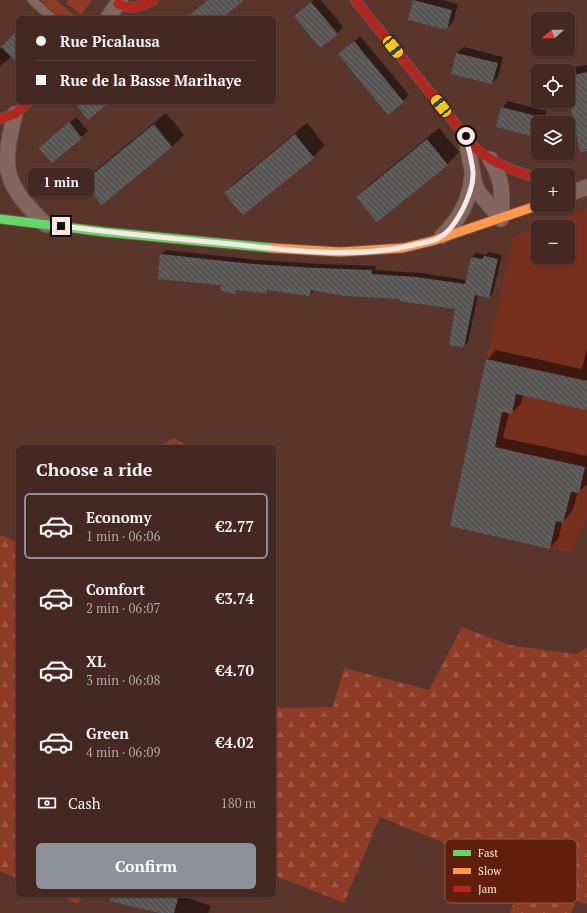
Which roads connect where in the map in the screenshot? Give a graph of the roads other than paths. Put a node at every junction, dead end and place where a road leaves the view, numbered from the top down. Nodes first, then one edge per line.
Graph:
1 (32, 0) edge
2 (153, 0) edge
3 (355, 0) edge
4 (119, 2) edge
5 (50, 16) edge
6 (109, 16) edge
7 (26, 104) edge
8 (14, 114) junction
9 (0, 119) edge
10 (466, 136) junction
11 (490, 159) junction
12 (2, 162) edge
13 (473, 174) junction
14 (531, 176) edge
15 (575, 186) edge
16 (586, 188) edge
17 (575, 192) edge
18 (531, 208) edge
19 (0, 219) edge
20 (501, 219) junction
21 (46, 225) junction
22 (438, 239) junction

1 - 5 lane
2 - 4 street
3 - 10 street
4 - 6 street
7 - 8 street
8 - 9 street
8 - 12 street
10 - 11 street
10 - 13 street
11 - 14 street
11 - 20 street
12 - 21 street
13 - 20 street
13 - 22 street
15 - 16 street
16 - 17 street
18 - 20 street
19 - 21 street
20 - 22 street
21 - 22 street

